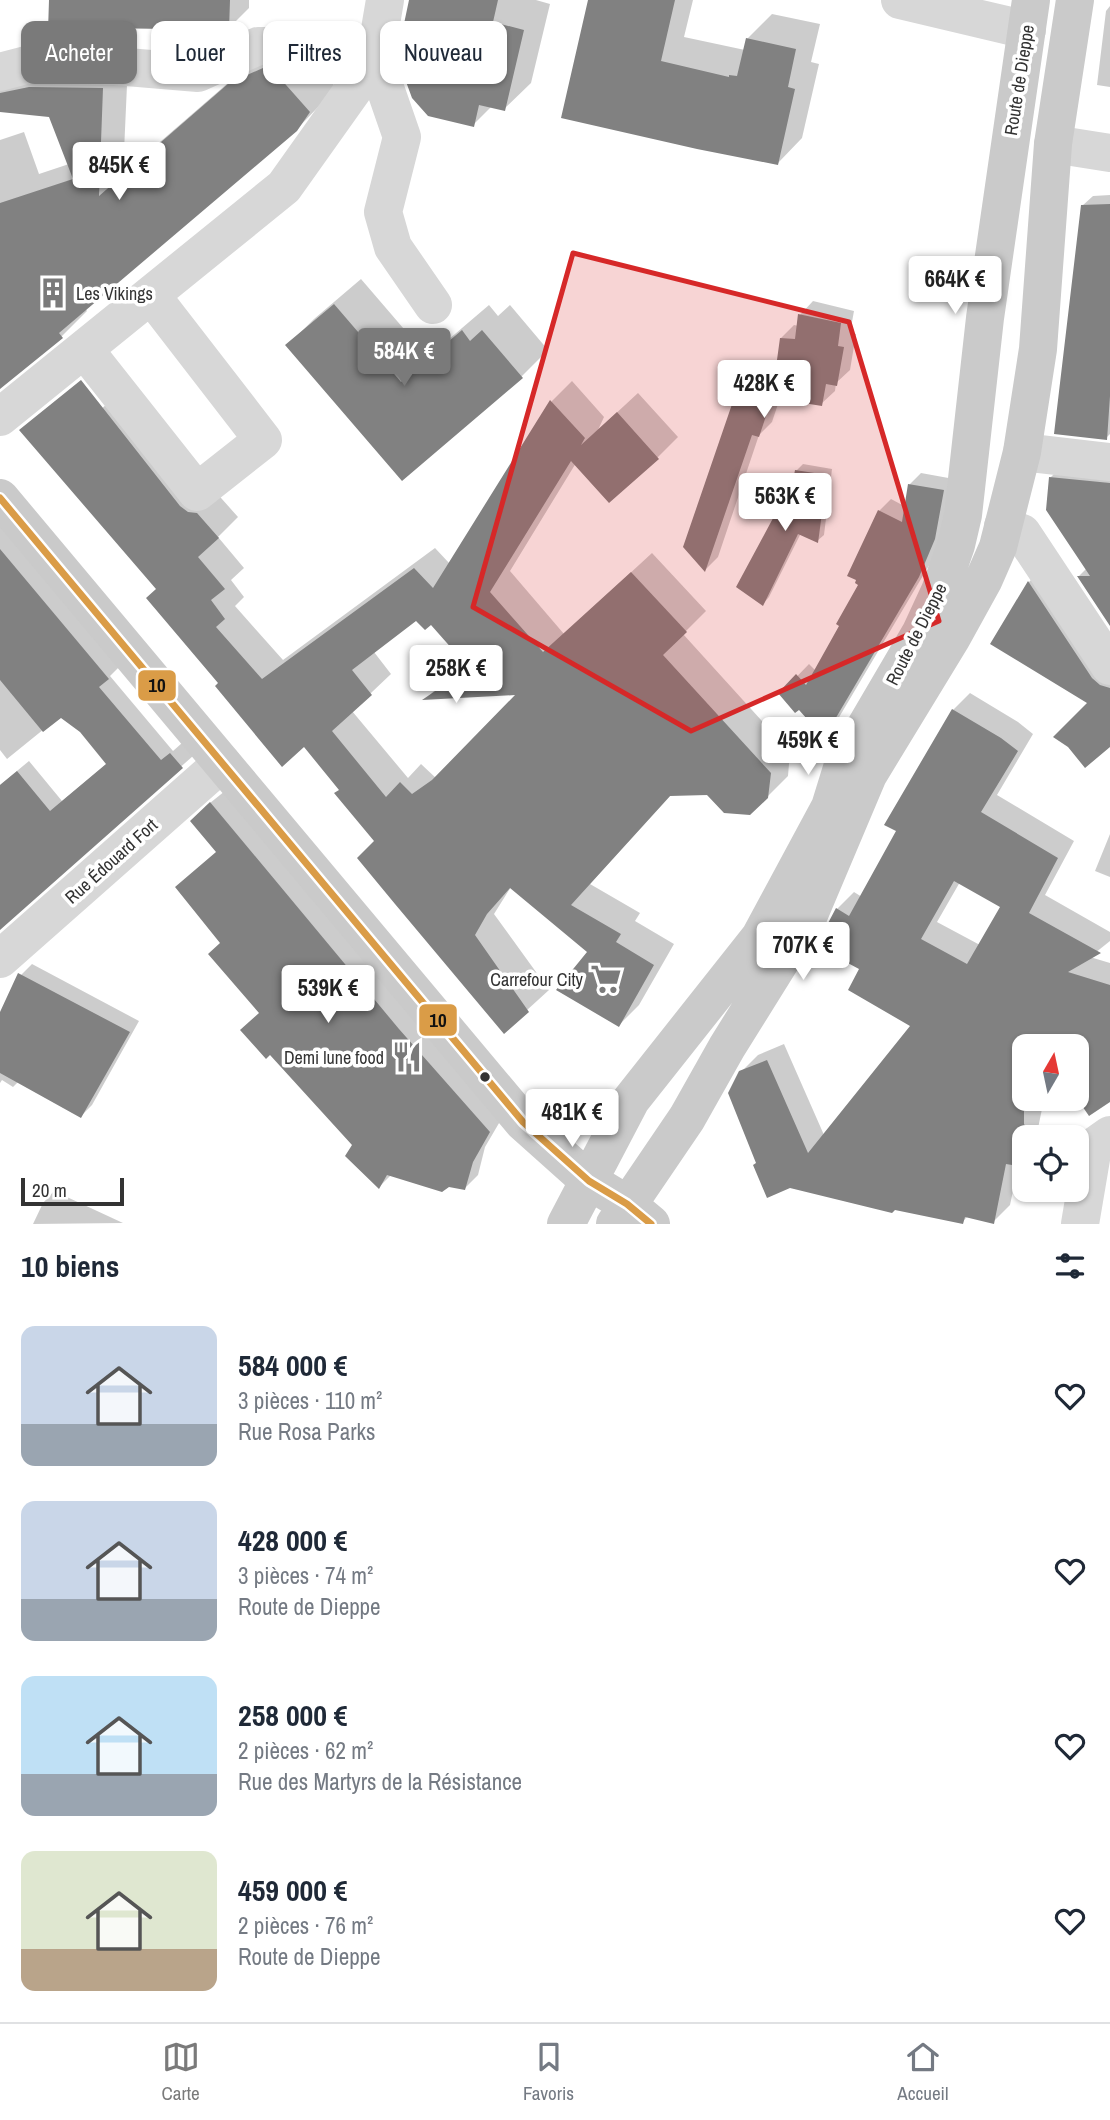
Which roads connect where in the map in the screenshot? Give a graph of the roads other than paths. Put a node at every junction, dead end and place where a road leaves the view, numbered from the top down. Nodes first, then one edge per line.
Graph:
1 (384, 0) edge
2 (900, 0) edge
3 (1074, 0) edge
4 (1029, 15) edge
5 (375, 59) junction
6 (0, 72) edge
7 (1053, 144) junction
8 (1110, 153) edge
9 (151, 295) junction
10 (433, 305) dead end
11 (84, 349) junction
12 (0, 417) edge
13 (1022, 452) junction
14 (1110, 461) edge
15 (0, 498) edge
16 (1003, 526) junction
17 (1110, 666) edge
18 (222, 763) junction
19 (0, 959) edge
20 (1110, 1135) edge
21 (616, 1204) edge
22 (566, 1224) edge
23 (1080, 1224) edge

1 - 5 street
2 - 4 street
3 - 7 main road, Route de Dieppe
4 - 21 main road, Route de Dieppe
5 - 6 street
5 - 9 street
5 - 10 street
7 - 8 street
7 - 13 main road, Route de Dieppe
9 - 11 street
9 - 11 street
11 - 12 street
13 - 14 street
13 - 16 main road, Route de Dieppe
15 - 18 main road
16 - 17 street
16 - 21 main road, Route de Dieppe
18 - 19 street, Rue Édouard Fort
18 - 21 main road
20 - 23 street
21 - 22 main road, Route de Dieppe

